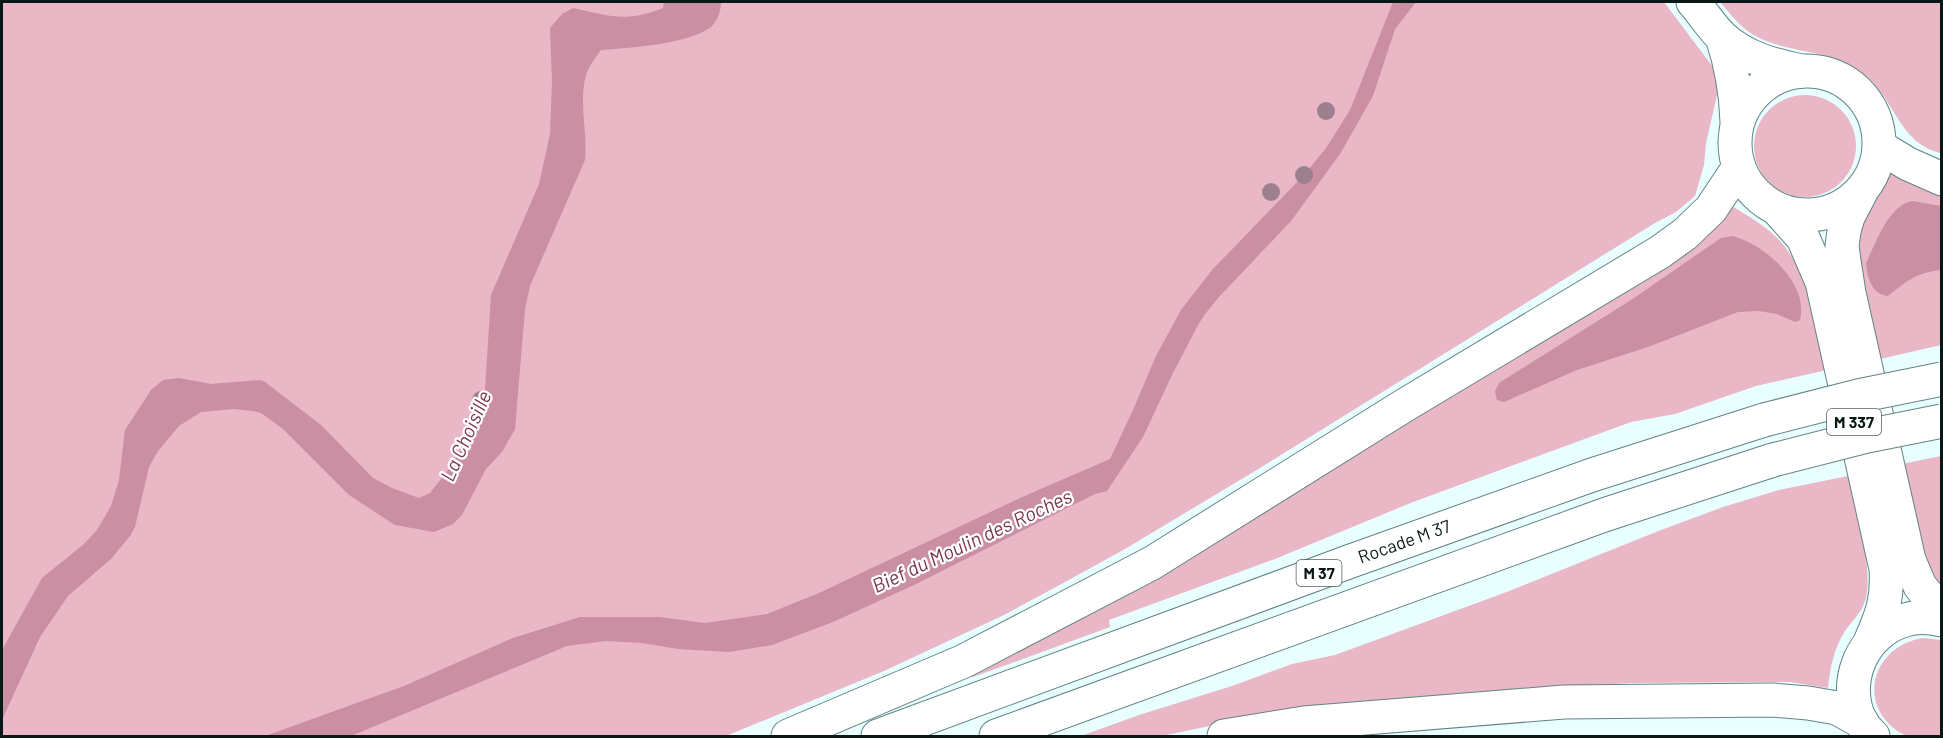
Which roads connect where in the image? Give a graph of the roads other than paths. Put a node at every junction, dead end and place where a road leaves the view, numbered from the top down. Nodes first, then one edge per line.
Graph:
1 (1693, 2) edge
2 (1722, 37) junction
3 (1801, 70) junction
4 (1737, 122) junction
5 (1880, 147) junction
6 (1739, 167) junction
7 (1941, 179) edge
8 (1862, 192) junction
9 (1779, 211) junction
10 (1941, 379) edge
11 (1941, 421) edge
12 (1941, 613) edge
13 (1941, 620) edge
14 (1870, 642) junction
15 (1867, 729) edge
16 (788, 736) edge
17 (878, 736) edge
18 (996, 736) edge
19 (1224, 736) edge

1 - 2 main road
2 - 3 main road
2 - 4 main road
3 - 4 main road
3 - 5 main road
4 - 6 main road
5 - 7 main road
5 - 8 main road
6 - 9 main road
6 - 16 main road
8 - 9 main road
8 - 12 main road, M 337
9 - 14 main road, M 337
10 - 17 main road, Rocade M 37 / M 37, bridge
11 - 18 main road, M 37, bridge
13 - 14 main road
14 - 15 main road
15 - 19 main road

